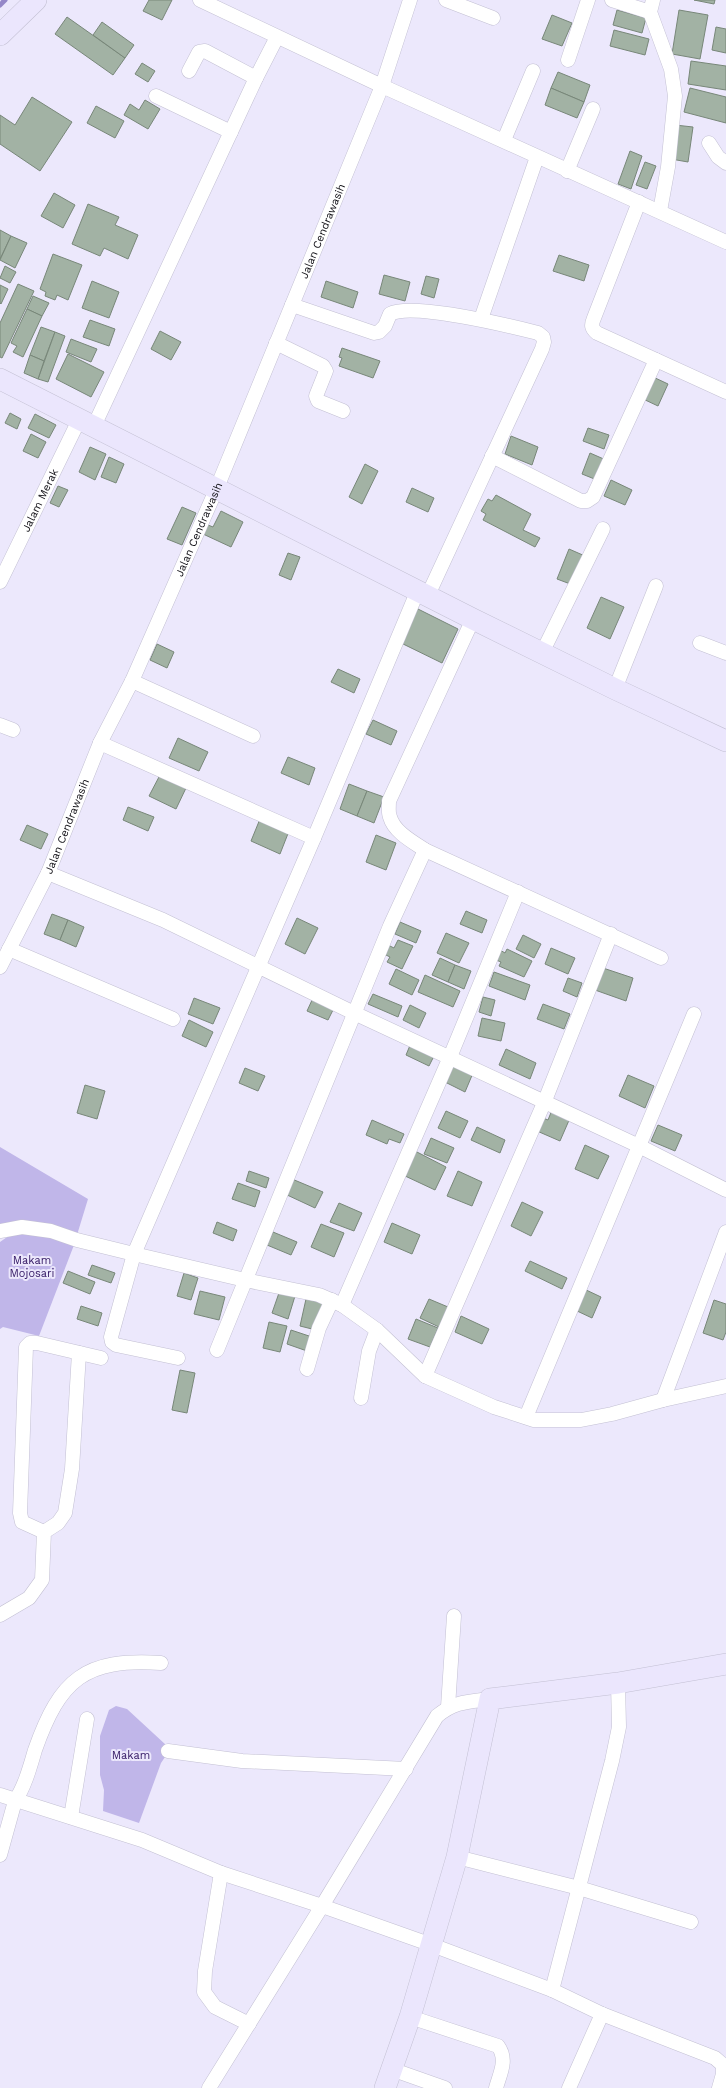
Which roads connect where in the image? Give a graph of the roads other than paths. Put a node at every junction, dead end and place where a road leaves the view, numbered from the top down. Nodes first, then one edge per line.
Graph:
1 (36, 0) edge
2 (200, 0) edge
3 (410, 0) edge
4 (446, 0) edge
5 (588, 0) edge
6 (612, 0) edge
7 (223, 5) edge
8 (652, 6) edge
9 (493, 18) dead end
10 (0, 35) edge
11 (277, 37) junction
12 (568, 60) dead end
13 (189, 71) dead end
14 (533, 71) dead end
15 (256, 78) junction
16 (382, 86) junction
17 (156, 96) dead end
18 (593, 110) dead end
19 (231, 132) junction
20 (504, 140) junction
21 (709, 143) dead end
22 (537, 157) junction
23 (726, 162) edge
24 (567, 171) junction
25 (639, 202) junction
26 (660, 211) junction
27 (726, 242) edge
28 (292, 305) junction
29 (481, 319) junction
30 (276, 343) junction
31 (656, 360) junction
32 (0, 379) edge
33 (726, 392) edge
34 (343, 411) dead end
35 (87, 422) junction
36 (492, 456) junction
37 (216, 490) junction
38 (603, 529) dead end
39 (0, 582) edge
40 (656, 586) dead end
41 (423, 592) junction
42 (473, 619) junction
43 (700, 643) dead end
44 (542, 653) junction
45 (726, 653) edge
46 (132, 680) junction
47 (615, 689) junction
48 (0, 725) edge
49 (13, 730) dead end
50 (254, 736) dead end
51 (726, 741) edge
52 (100, 744) junction
53 (314, 838) junction
54 (425, 850) junction
55 (48, 872) junction
56 (518, 892) junction
57 (611, 934) junction
58 (9, 949) junction
59 (661, 958) dead end
60 (258, 964) junction
61 (0, 967) edge
62 (354, 1013) junction
63 (694, 1014) dead end
64 (173, 1019) dead end
65 (450, 1057) junction
66 (544, 1103) junction
67 (639, 1146) junction
68 (726, 1190) edge
69 (0, 1231) edge
70 (726, 1232) edge
71 (134, 1254) junction
72 (245, 1280) junction
73 (337, 1303) junction
74 (377, 1330) junction
75 (217, 1350) dead end
76 (80, 1353) junction
77 (101, 1358) dead end
78 (178, 1358) dead end
79 (307, 1369) dead end
80 (425, 1376) junction
81 (726, 1386) edge
82 (361, 1398) dead end
83 (663, 1400) junction
84 (526, 1417) junction
85 (44, 1532) junction
86 (0, 1614) edge
87 (454, 1616) dead end
88 (161, 1662) dead end
89 (726, 1664) edge
90 (618, 1683) junction
91 (490, 1699) junction
92 (448, 1707) junction
93 (87, 1719) dead end
94 (168, 1750) dead end
95 (406, 1769) junction
96 (0, 1795) edge
97 (15, 1801) junction
98 (71, 1817) junction
99 (3, 1834) edge
100 (0, 1855) edge
101 (457, 1857) junction
102 (221, 1873) junction
103 (579, 1888) junction
104 (322, 1906) junction
105 (691, 1922) dead end
106 (432, 1944) junction
107 (552, 1990) junction
108 (602, 2014) junction
109 (410, 2017) junction
110 (249, 2024) junction
111 (388, 2079) edge
112 (209, 2088) edge
113 (445, 2088) edge
114 (496, 2088) edge
115 (569, 2088) edge
116 (719, 2088) edge

1 - 10 main road
2 - 7 street
3 - 16 street, Jalan Cendrawasih
4 - 9 street
5 - 12 street
6 - 8 street
7 - 11 street
8 - 26 street
11 - 15 street, Jalam Merak
11 - 16 street
13 - 15 street
14 - 20 street
15 - 19 street, Jalam Merak
16 - 20 street
16 - 28 street, Jalan Cendrawasih
17 - 19 street
18 - 24 street
19 - 35 street, Jalam Merak
20 - 22 street
21 - 23 street
22 - 24 street
22 - 29 street
24 - 25 street
25 - 26 street
25 - 31 street
26 - 27 street
28 - 29 street
28 - 30 street, Jalan Cendrawasih
29 - 36 street
30 - 34 street
30 - 37 street, Jalan Cendrawasih
31 - 33 street
31 - 36 street
32 - 35 main road
35 - 37 main road
35 - 39 street, Jalam Merak
36 - 41 street
37 - 41 main road
37 - 46 street, Jalan Cendrawasih
38 - 44 street
40 - 47 street
41 - 42 main road
41 - 53 street
42 - 44 main road
42 - 54 street
43 - 45 street
44 - 47 main road
46 - 50 street
46 - 52 street, Jalan Cendrawasih
47 - 51 main road
48 - 49 street
52 - 53 street
52 - 55 street, Jalan Cendrawasih
53 - 60 street
54 - 56 street
54 - 62 street
55 - 58 street, Jalan Cendrawasih
55 - 60 street
56 - 57 street
56 - 65 street
57 - 59 street
57 - 66 street
58 - 61 street, Jalan Cendrawasih
58 - 64 street
60 - 62 street
60 - 71 street
62 - 65 street
62 - 72 street
63 - 67 street
65 - 66 street
65 - 73 street
66 - 67 street
66 - 80 street
67 - 68 street
67 - 84 street
69 - 71 street
70 - 83 street
71 - 72 street
71 - 78 street
72 - 73 street
72 - 75 street
73 - 74 street
73 - 79 street
74 - 80 street
74 - 82 street
76 - 77 street
76 - 85 street
76 - 85 street
80 - 84 street
81 - 83 street
83 - 84 street
85 - 86 street
87 - 92 street
88 - 97 street
89 - 90 main road
90 - 91 main road
90 - 103 street
91 - 92 street
91 - 101 main road
92 - 95 street
93 - 98 street
94 - 95 street
95 - 104 street
96 - 97 street
97 - 98 street
97 - 99 street
98 - 102 street
99 - 100 street
101 - 103 street
101 - 106 main road
102 - 104 street
102 - 110 street
103 - 105 street
103 - 107 street
104 - 106 street
104 - 110 street
106 - 107 street
106 - 109 main road
107 - 108 street
108 - 115 street
108 - 116 street
109 - 111 main road
109 - 114 street
110 - 112 street
111 - 113 street

